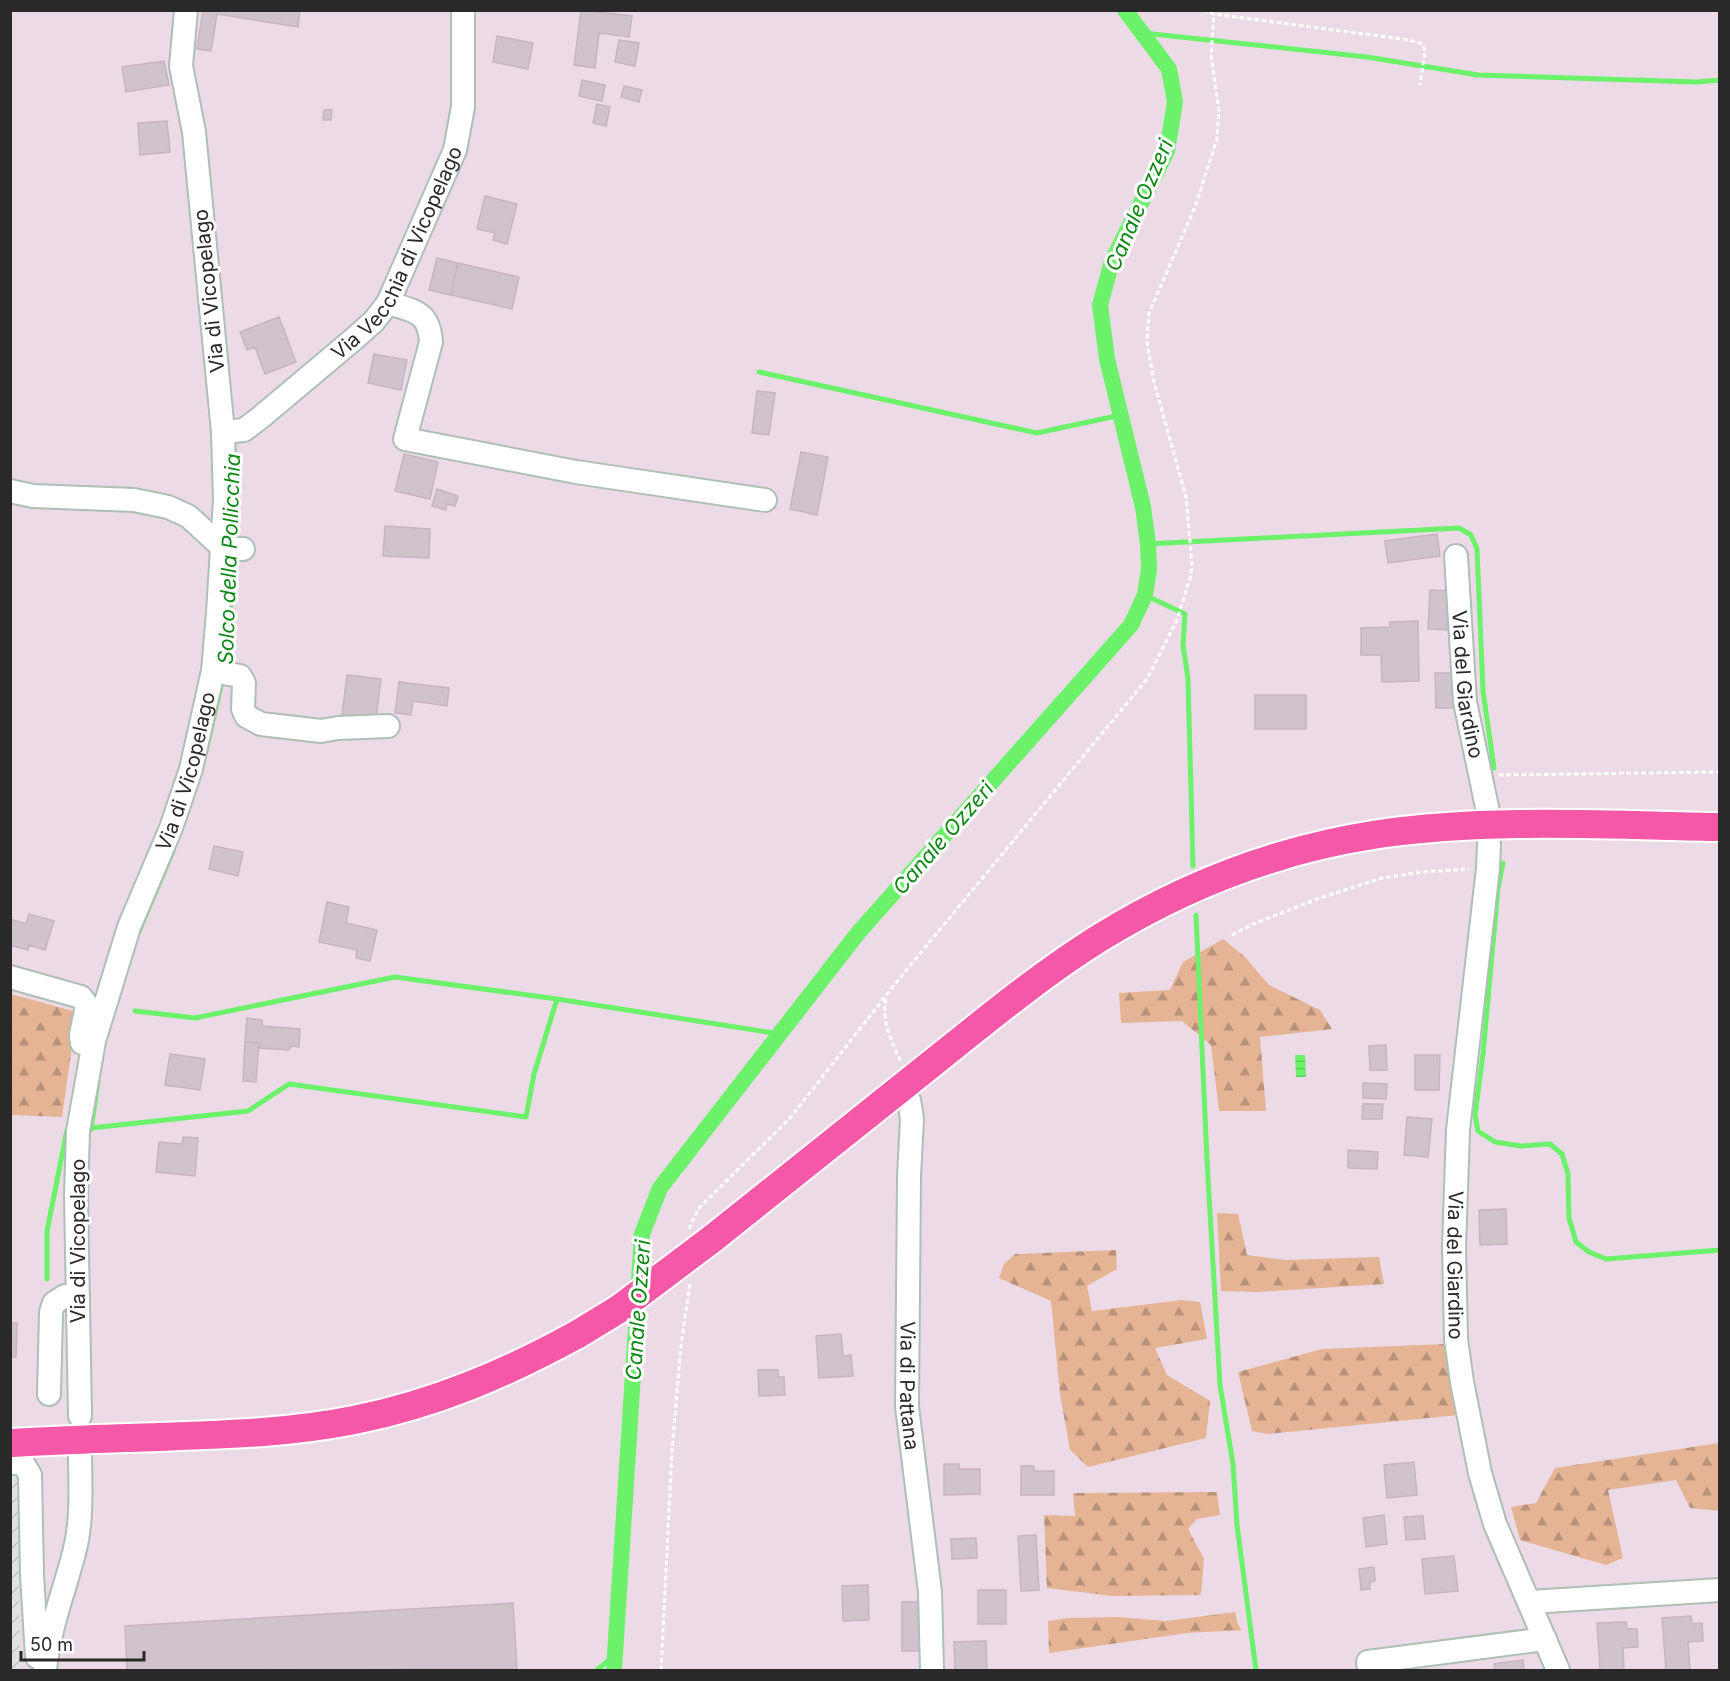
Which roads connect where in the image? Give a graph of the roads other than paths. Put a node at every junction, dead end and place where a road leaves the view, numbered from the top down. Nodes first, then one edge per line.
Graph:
1 (186, 10) edge
2 (463, 10) edge
3 (388, 303) junction
4 (230, 431) junction
5 (10, 491) edge
6 (765, 500) dead end
7 (232, 548) junction
8 (1456, 556) dead end
9 (221, 672) junction
10 (388, 726) dead end
11 (1488, 812) dead end
12 (1719, 827) edge
13 (1489, 844) dead end
14 (10, 977) edge
15 (90, 1064) junction
16 (909, 1100) dead end
17 (78, 1297) junction
18 (49, 1394) dead end
19 (80, 1416) dead end
20 (10, 1443) edge
21 (80, 1450) dead end
22 (10, 1463) edge
23 (1719, 1590) edge
24 (1530, 1602) junction
25 (1545, 1639) junction
26 (43, 1671) edge
27 (932, 1671) edge
28 (1369, 1671) edge
29 (1558, 1671) edge

1 - 4 street, Via di Vicopelago
2 - 3 street, Via Vecchia di Vicopelago
3 - 4 street, Via Vecchia di Vicopelago
3 - 6 street
4 - 7 street, Via di Vicopelago
5 - 7 street
7 - 9 street, Via di Vicopelago
8 - 11 street, Via del Giardino
9 - 10 street
9 - 15 street, Via di Vicopelago
12 - 20 main road, bridge
13 - 24 street, Via del Giardino
14 - 15 street
15 - 17 street, Via di Vicopelago
16 - 27 street, Via di Pattana
17 - 18 street
17 - 19 street, Via di Vicopelago
21 - 26 street
22 - 26 street
23 - 24 street
24 - 25 street, Via del Giardino
25 - 28 street
25 - 29 street, Via del Giardino

